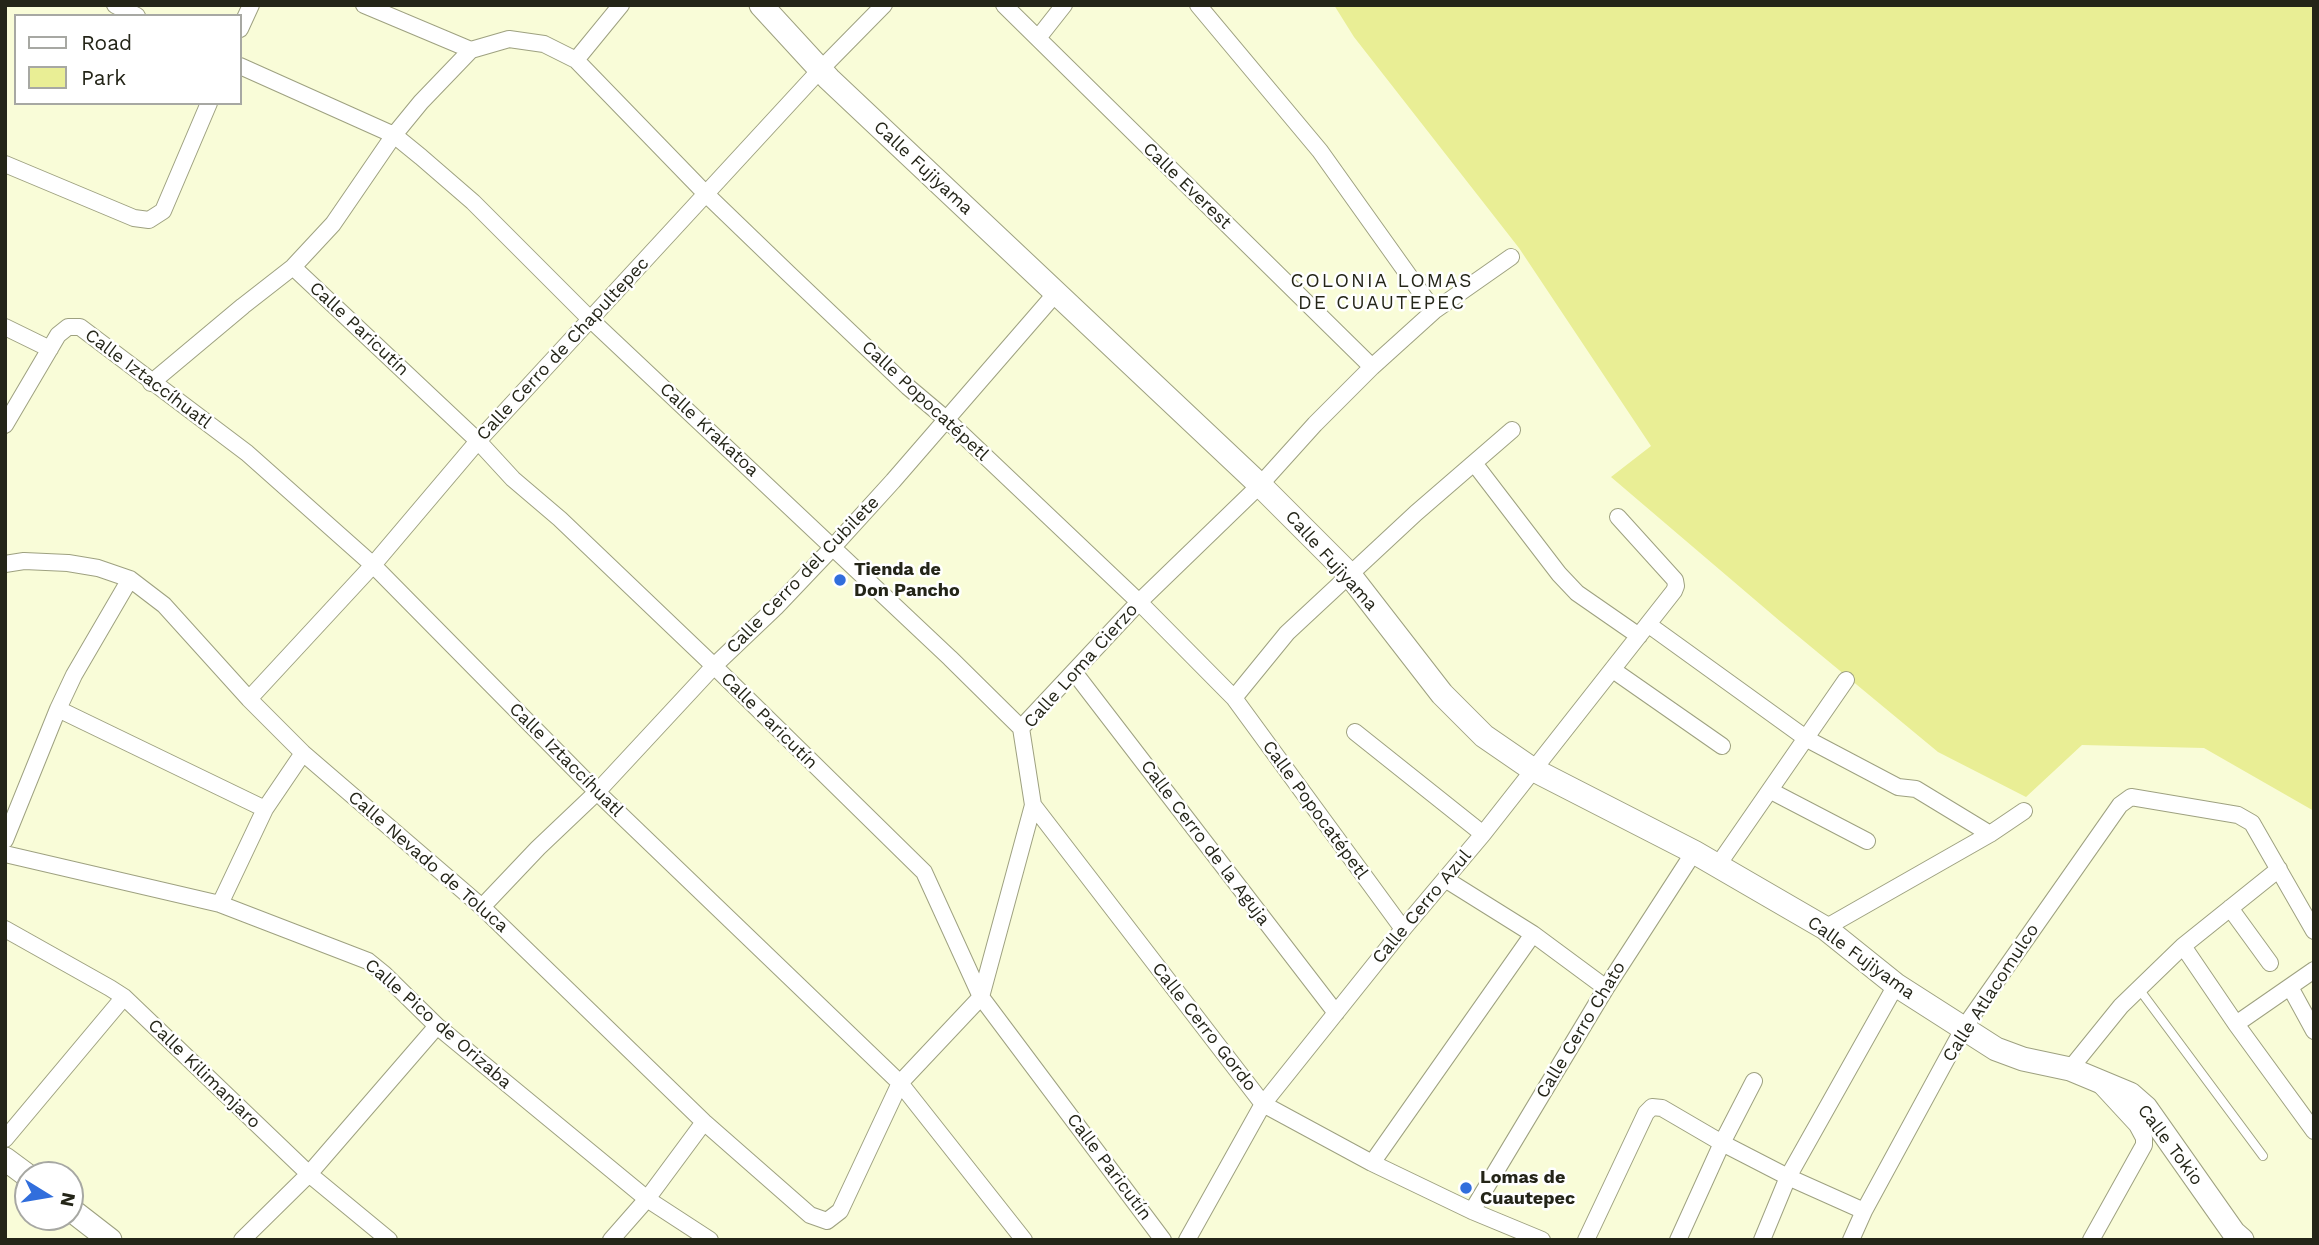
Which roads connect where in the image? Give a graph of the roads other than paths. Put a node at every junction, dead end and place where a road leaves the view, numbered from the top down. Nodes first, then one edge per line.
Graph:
1 (116, 5) edge
2 (251, 5) edge
3 (364, 5) edge
4 (621, 5) edge
5 (761, 5) edge
6 (884, 5) edge
7 (1004, 5) edge
8 (1063, 5) edge
9 (1198, 5) edge
10 (133, 14) edge
11 (242, 25) edge
12 (1038, 38) junction
13 (471, 50) junction
14 (576, 60) junction
15 (242, 67) edge
16 (820, 70) junction
17 (208, 105) edge
18 (394, 135) junction
19 (5, 164) edge
20 (706, 194) junction
21 (1511, 257) dead end
22 (293, 267) junction
23 (1056, 293) junction
24 (1434, 311) junction
25 (590, 319) junction
26 (5, 327) edge
27 (50, 349) junction
28 (1372, 367) junction
29 (151, 383) junction
30 (946, 419) junction
31 (5, 425) edge
32 (1512, 430) dead end
33 (478, 441) junction
34 (1474, 463) junction
35 (1260, 485) junction
36 (1618, 517) dead end
37 (833, 547) junction
38 (5, 564) edge
39 (373, 565) junction
40 (1349, 574) junction
41 (130, 579) junction
42 (1139, 602) junction
43 (1644, 631) junction
44 (714, 666) junction
45 (1613, 670) junction
46 (1074, 671) junction
47 (1846, 680) dead end
48 (1234, 698) junction
49 (249, 699) junction
50 (58, 709) junction
51 (1021, 728) junction
52 (1355, 732) dead end
53 (1807, 739) junction
54 (1722, 746) dead end
55 (303, 753) junction
56 (1532, 769) junction
57 (1770, 791) junction
58 (597, 792) junction
59 (1033, 805) junction
60 (265, 809) junction
61 (2024, 811) dead end
62 (1483, 834) junction
63 (1990, 834) junction
64 (5, 840) edge
65 (1867, 841) dead end
66 (1694, 852) junction
67 (5, 854) edge
68 (1718, 865) junction
69 (2279, 869) junction
70 (1445, 879) junction
71 (220, 904) junction
72 (482, 907) junction
73 (2230, 908) junction
74 (1825, 928) junction
75 (5, 929) edge
76 (1403, 929) junction
77 (2314, 931) edge
78 (1533, 934) junction
79 (2183, 946) junction
80 (2270, 963) dead end
81 (2314, 970) edge
82 (1895, 985) junction
83 (2290, 987) junction
84 (1606, 988) junction
85 (2138, 989) junction
86 (124, 997) junction
87 (981, 997) junction
88 (1336, 1013) junction
89 (2236, 1024) junction
90 (437, 1026) junction
91 (1963, 1029) junction
92 (2314, 1031) edge
93 (2070, 1069) junction
94 (1754, 1081) dead end
95 (2097, 1081) junction
96 (900, 1083) junction
97 (1263, 1104) junction
98 (704, 1122) junction
99 (2314, 1131) edge
100 (5, 1139) edge
101 (1722, 1143) junction
102 (2263, 1156) dead end
103 (1372, 1163) junction
104 (309, 1174) junction
105 (1788, 1177) junction
106 (647, 1199) junction
107 (1472, 1211) junction
108 (1864, 1211) junction
109 (827, 1221) joint
110 (84, 1223) edge
111 (110, 1240) edge
112 (242, 1240) edge
113 (389, 1240) edge
114 (611, 1240) edge
115 (709, 1240) edge
116 (1024, 1240) edge
117 (1163, 1240) edge
118 (1187, 1240) edge
119 (1542, 1240) edge
120 (1586, 1240) edge
121 (1678, 1240) edge
122 (1762, 1240) edge
123 (1852, 1240) edge
124 (2091, 1240) edge
125 (2242, 1240) edge

1 - 10 street
2 - 11 street
3 - 13 street
4 - 14 street
5 - 16 street, Calle Fujiyama
6 - 16 street, Calle Cerro de Chapultepec
7 - 12 street, Calle Everest
8 - 12 street
9 - 24 street
12 - 28 street, Calle Everest
13 - 14 street, Calle Popocatépetl
13 - 18 street
14 - 20 street, Calle Popocatépetl
15 - 18 street, Calle Krakatoa
16 - 20 street, Calle Cerro de Chapultepec
16 - 23 street, Calle Fujiyama
17 - 19 street
18 - 22 street
18 - 25 street, Calle Krakatoa
20 - 25 street, Calle Cerro de Chapultepec
20 - 30 street, Calle Popocatépetl
21 - 24 street, Calle Loma Cierzo
22 - 29 street
22 - 33 street, Calle Paricutín
23 - 30 street, Calle Cerro del Cubilete
23 - 35 street, Calle Fujiyama
24 - 28 street, Calle Loma Cierzo
25 - 33 street, Calle Cerro de Chapultepec
25 - 37 street, Calle Krakatoa
26 - 27 street
27 - 29 street, Calle Iztaccíhuatl
27 - 31 street
28 - 35 street, Calle Loma Cierzo
29 - 39 street, Calle Iztaccíhuatl
30 - 37 street, Calle Cerro del Cubilete
30 - 42 street, Calle Popocatépetl
32 - 34 street
33 - 39 street, Calle Cerro de Chapultepec
33 - 44 street, Calle Paricutín
34 - 40 street
34 - 43 street
35 - 40 street, Calle Fujiyama
35 - 42 street, Calle Loma Cierzo
36 - 43 street, Calle Cerro Azul
37 - 44 street, Calle Cerro del Cubilete
37 - 51 street, Calle Krakatoa
38 - 41 street, Calle Nevado de Toluca
39 - 49 street, Calle Cerro de Chapultepec
39 - 58 street, Calle Iztaccíhuatl
40 - 48 street
40 - 56 street, Calle Fujiyama
41 - 49 street, Calle Nevado de Toluca
41 - 50 street
42 - 46 street, Calle Loma Cierzo
42 - 48 street, Calle Popocatépetl
43 - 45 street, Calle Cerro Azul
43 - 53 street
44 - 58 street, Calle Cerro del Cubilete
44 - 87 street, Calle Paricutín
45 - 54 street
45 - 56 street, Calle Cerro Azul
46 - 51 street, Calle Loma Cierzo
46 - 88 street, Calle Cerro de la Aguja
47 - 53 street
48 - 76 street, Calle Popocatépetl
49 - 55 street, Calle Nevado de Toluca
50 - 60 street
50 - 64 street
51 - 59 street, Calle Loma Cierzo
52 - 62 street
53 - 57 street
53 - 63 street
55 - 60 street
55 - 72 street, Calle Nevado de Toluca
56 - 62 street, Calle Cerro Azul
56 - 66 street, Calle Fujiyama
57 - 65 street
57 - 68 street
58 - 72 street, Calle Cerro del Cubilete
58 - 96 street, Calle Iztaccíhuatl
59 - 87 street, Calle Loma Cierzo
59 - 97 street, Calle Cerro Gordo
60 - 71 street
61 - 63 street
62 - 70 street, Calle Cerro Azul
63 - 74 street
66 - 68 street, Calle Fujiyama
66 - 84 street, Calle Cerro Chato
67 - 71 street, Calle Pico de Orizaba
68 - 74 street, Calle Fujiyama
69 - 73 street
69 - 77 street
69 - 91 street, Calle Atlacomulco
70 - 76 street, Calle Cerro Azul
70 - 78 street
71 - 90 street, Calle Pico de Orizaba
72 - 98 street, Calle Nevado de Toluca
73 - 79 street
73 - 80 street
74 - 82 street, Calle Fujiyama
75 - 86 street, Calle Kilimanjaro
76 - 88 street, Calle Cerro Azul
78 - 84 street
78 - 103 street
79 - 85 street
79 - 89 street
81 - 83 street
82 - 91 street, Calle Fujiyama
82 - 105 street
83 - 89 street
83 - 92 street
84 - 107 street, Calle Cerro Chato
85 - 93 street
85 - 102 lane
86 - 100 street
86 - 104 street, Calle Kilimanjaro
87 - 96 street, Calle Loma Cierzo
87 - 117 street, Calle Paricutín
88 - 97 street, Calle Cerro Azul
89 - 99 street
90 - 104 street
90 - 106 street, Calle Pico de Orizaba
91 - 93 street, Calle Tokio
91 - 108 street, Calle Atlacomulco
93 - 95 street, Calle Tokio
94 - 101 street
95 - 124 street
95 - 125 street, Calle Tokio
96 - 109 street, Calle Loma Cierzo
96 - 116 street, Calle Iztaccíhuatl
97 - 103 street, Calle Cerro Gordo
97 - 118 street, Calle Cerro Azul
98 - 106 street
98 - 109 street, Calle Nevado de Toluca
101 - 105 street
101 - 120 street
101 - 121 street
103 - 107 street, Calle Cerro Gordo
104 - 112 street
104 - 113 street, Calle Kilimanjaro
105 - 108 street
105 - 122 street
106 - 114 street
106 - 115 street, Calle Pico de Orizaba
107 - 119 street, Calle Cerro Gordo
108 - 123 street, Calle Atlacomulco
110 - 111 street

